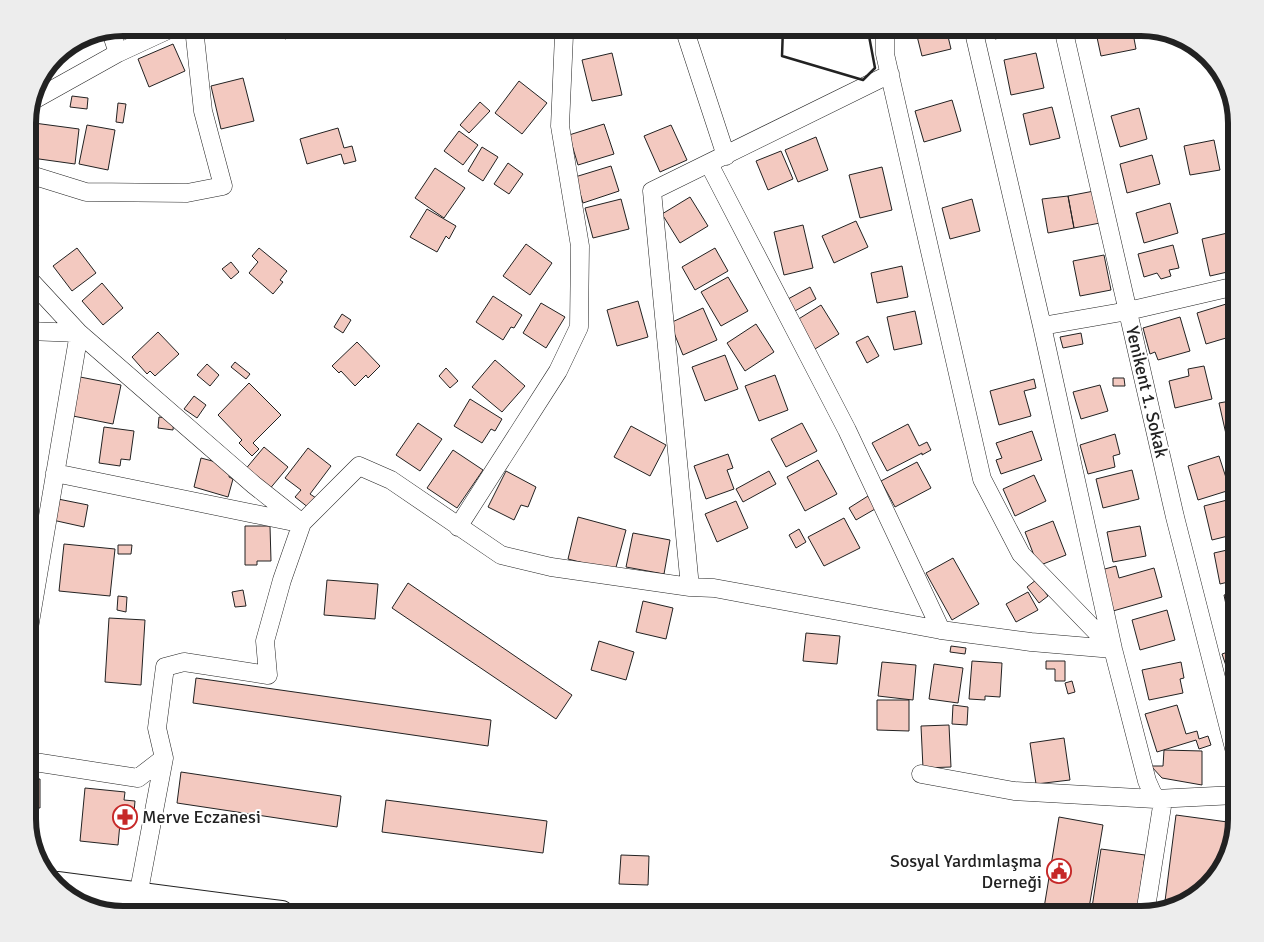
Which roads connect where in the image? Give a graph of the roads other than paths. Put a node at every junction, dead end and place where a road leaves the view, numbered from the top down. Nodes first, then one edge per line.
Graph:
1 (154, 36) edge
2 (195, 36) edge
3 (564, 36) edge
4 (687, 36) edge
5 (883, 36) edge
6 (975, 36) edge
7 (1064, 36) edge
8 (113, 37) edge
9 (118, 52) junction
10 (890, 74) junction
11 (41, 96) edge
12 (726, 156) junction
13 (708, 164) junction
14 (36, 176) edge
15 (36, 287) edge
16 (1228, 288) edge
17 (1128, 311) junction
18 (1042, 326) junction
19 (36, 331) edge
20 (79, 333) junction
21 (55, 473) junction
22 (302, 523) junction
23 (458, 527) junction
24 (36, 586) edge
25 (690, 588) junction
26 (941, 630) junction
27 (1113, 649) junction
28 (1228, 725) edge
29 (164, 758) junction
30 (36, 762) edge
31 (921, 774) dead end
32 (1228, 796) edge
33 (1159, 799) junction
34 (69, 887) edge
35 (138, 896) junction
36 (217, 906) edge
37 (1146, 906) edge

1 - 9 street
2 - 14 street
3 - 23 street
4 - 12 street
5 - 10 street
6 - 18 street
7 - 17 street, Yenikent 1. Sokak
8 - 9 street
9 - 11 street
10 - 12 street
10 - 27 street
12 - 13 street
13 - 25 street
13 - 26 street
15 - 20 street
16 - 17 street
17 - 18 street
17 - 28 street, Yenikent 1. Sokak
18 - 27 street
19 - 20 street
20 - 21 street
20 - 22 street
21 - 22 street
21 - 24 street
22 - 23 street
22 - 29 street
23 - 25 street
25 - 26 street
26 - 27 street
27 - 33 street
29 - 30 street
29 - 35 street
31 - 33 street
32 - 33 street
33 - 37 street
34 - 35 highway
35 - 36 highway

